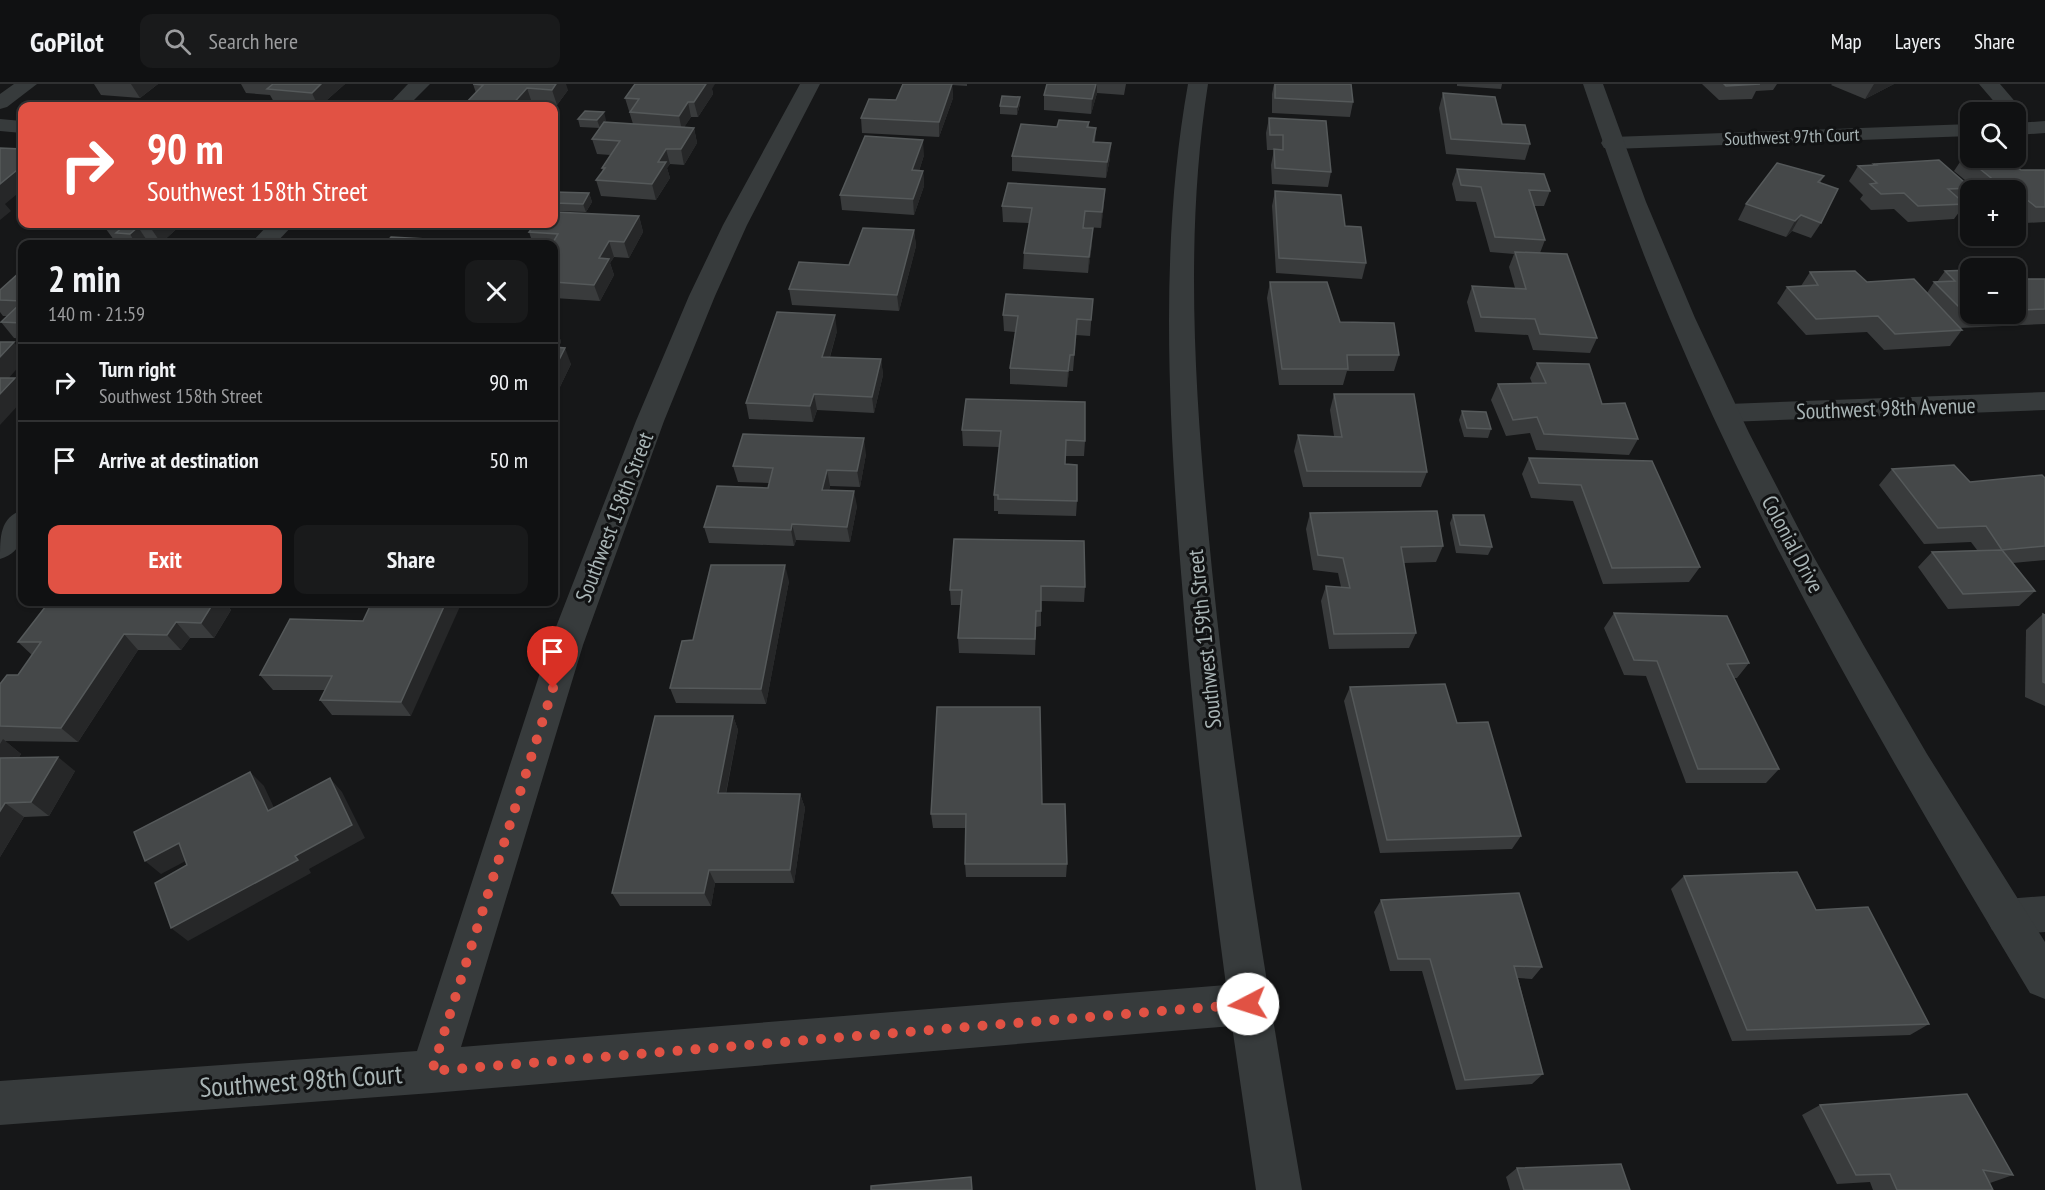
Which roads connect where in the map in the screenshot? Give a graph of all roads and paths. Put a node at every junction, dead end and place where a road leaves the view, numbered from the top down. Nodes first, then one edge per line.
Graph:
1 (27, 84) edge
2 (420, 84) edge
3 (810, 84) edge
4 (1198, 84) edge
5 (1593, 84) edge
6 (1989, 84) edge
7 (401, 102) edge
8 (2006, 102) edge
9 (0, 103) edge
10 (0, 125) edge
11 (18, 127) edge
12 (1960, 130) edge
13 (1612, 143) junction
14 (278, 228) edge
15 (266, 240) edge
16 (2045, 400) edge
17 (1728, 414) junction
18 (18, 526) edge
19 (0, 548) edge
20 (2045, 914) edge
21 (2006, 917) junction
22 (2045, 979) edge
23 (1248, 1004) junction
24 (432, 1071) junction
25 (0, 1102) edge
26 (1279, 1190) edge

1 - 9 street
2 - 7 street
3 - 24 street, Southwest 158th Street
4 - 23 street, Southwest 159th Street
5 - 13 street, Colonial Drive
6 - 8 street
10 - 11 street
12 - 13 street, Southwest 97th Court
13 - 17 street, Colonial Drive
14 - 15 street
16 - 17 street, Southwest 98th Avenue
17 - 21 street, Colonial Drive
18 - 19 street
20 - 21 street
21 - 22 street, Colonial Drive
23 - 24 street, Southwest 98th Court
23 - 26 street, Southwest 159th Street
24 - 25 street, Southwest 98th Court

